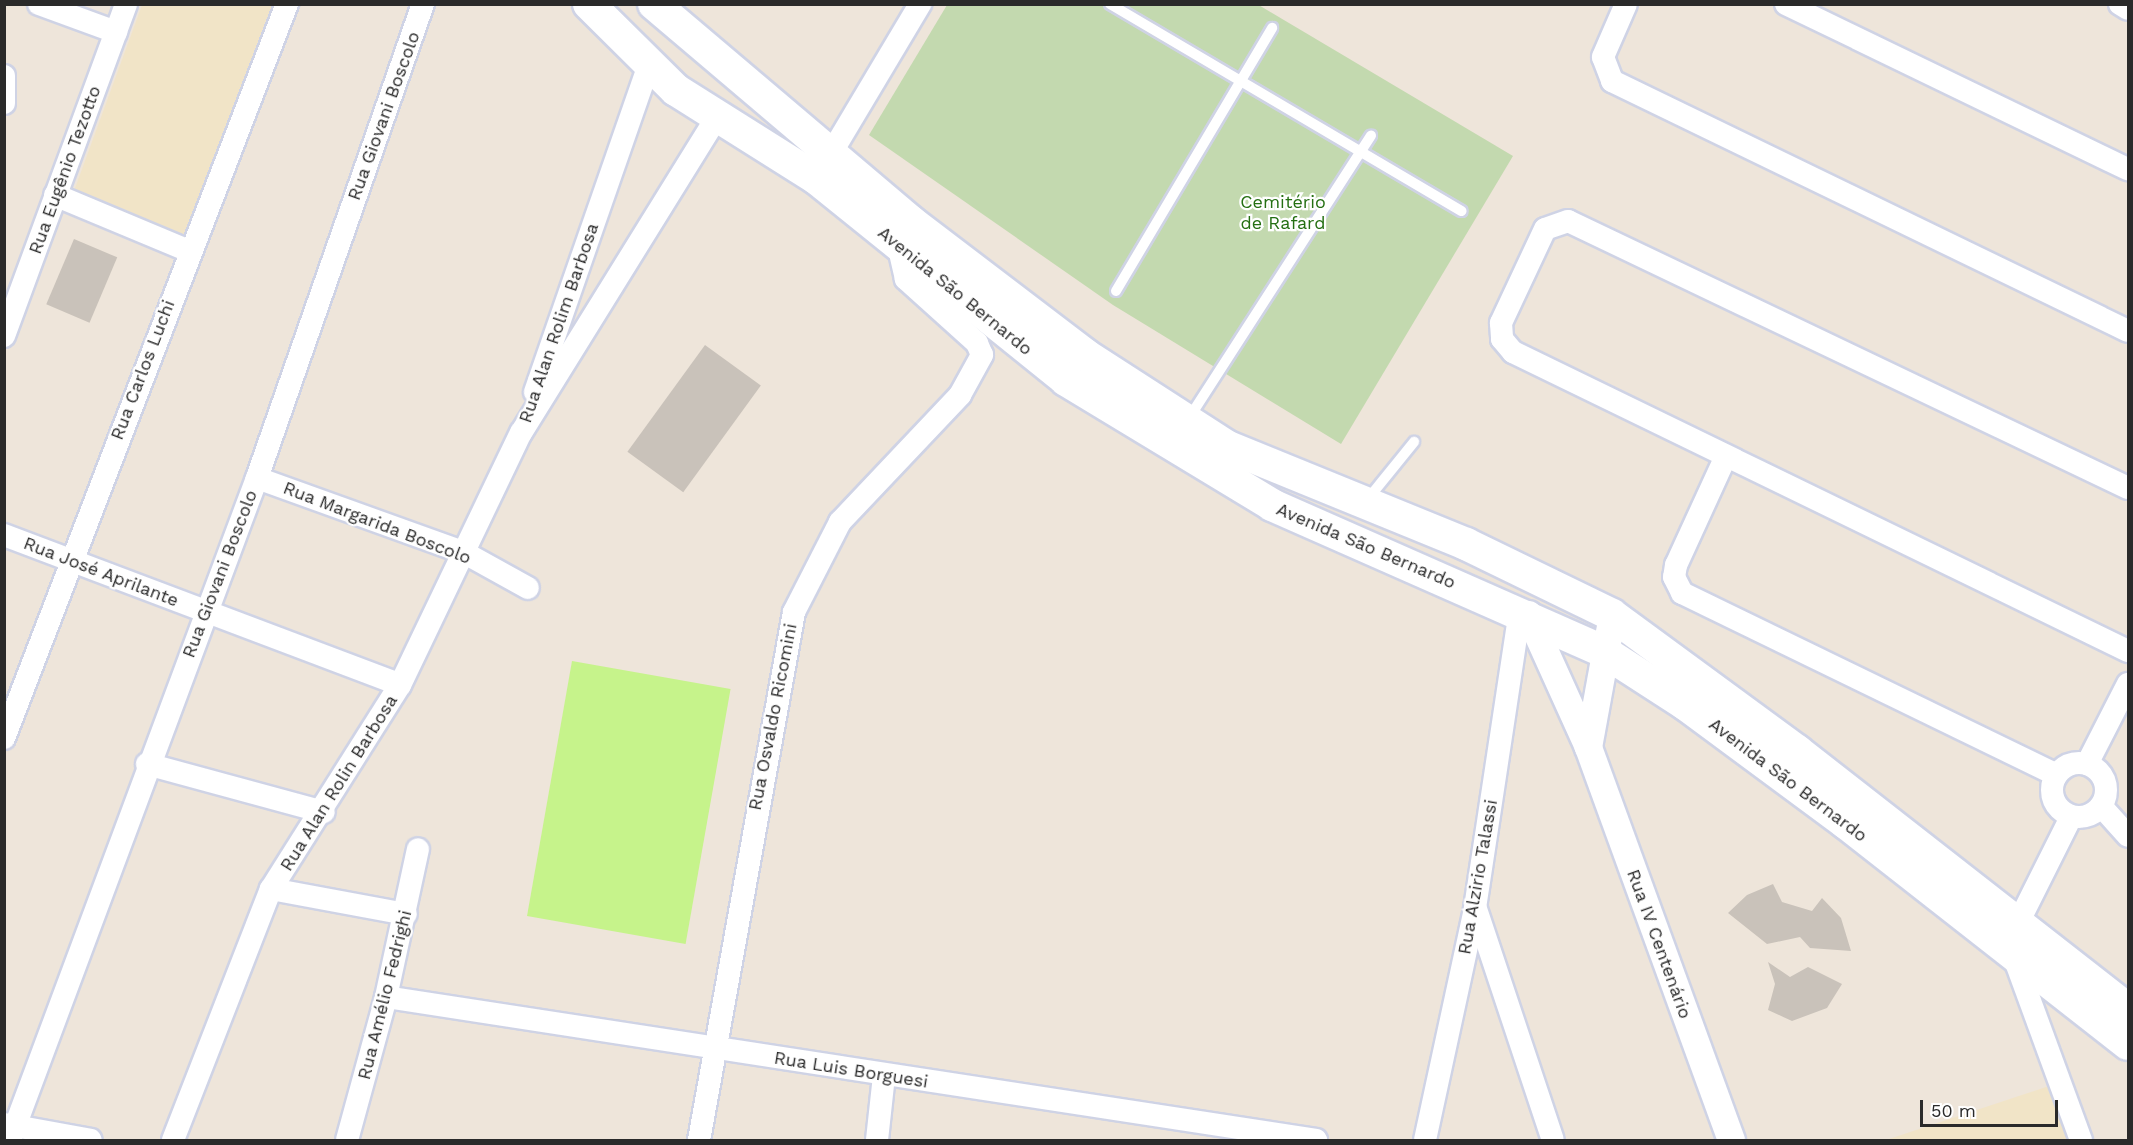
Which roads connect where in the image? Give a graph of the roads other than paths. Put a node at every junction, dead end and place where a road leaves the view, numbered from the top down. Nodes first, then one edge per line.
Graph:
1 (39, 4) edge
2 (126, 4) edge
3 (286, 4) edge
4 (423, 4) edge
5 (588, 4) edge
6 (654, 4) edge
7 (920, 4) edge
8 (1110, 4) edge
9 (1626, 4) edge
10 (1786, 4) edge
11 (2120, 4) edge
12 (2128, 9) edge
13 (682, 26) junction
14 (1272, 28) dead end
15 (116, 32) junction
16 (649, 65) junction
17 (733, 70) junction
18 (5, 78) edge
19 (1240, 81) junction
20 (4, 103) edge
21 (717, 117) junction
22 (1371, 136) dead end
23 (1361, 152) junction
24 (823, 167) junction
25 (2128, 169) edge
26 (55, 195) junction
27 (1462, 211) dead end
28 (898, 245) junction
29 (189, 251) junction
30 (1116, 291) dead end
31 (2128, 331) edge
32 (4, 336) edge
33 (1084, 354) junction
34 (1066, 380) junction
35 (1187, 420) junction
36 (521, 433) junction
37 (1414, 442) dead end
38 (1726, 456) junction
39 (257, 478) junction
40 (2128, 488) edge
41 (1365, 502) junction
42 (4, 535) edge
43 (1341, 539) junction
44 (463, 552) junction
45 (68, 561) junction
46 (528, 588) dead end
47 (206, 611) junction
48 (1524, 613) junction
49 (1612, 615) junction
50 (1603, 651) junction
51 (2128, 651) edge
52 (2128, 684) edge
53 (400, 685) junction
54 (4, 738) edge
55 (1588, 747) junction
56 (147, 764) junction
57 (2087, 764) junction
58 (2056, 774) junction
59 (2101, 806) junction
60 (324, 812) junction
61 (2071, 817) junction
62 (2128, 837) edge
63 (417, 849) dead end
64 (271, 889) junction
65 (1475, 908) junction
66 (406, 915) junction
67 (2014, 937) junction
68 (386, 997) junction
69 (2128, 1010) edge
70 (2128, 1044) edge
71 (714, 1048) junction
72 (884, 1076) junction
73 (10, 1130) edge
74 (91, 1140) edge
75 (173, 1140) edge
76 (347, 1140) edge
77 (699, 1140) edge
78 (877, 1140) edge
79 (1316, 1140) edge
80 (1425, 1140) edge
81 (1553, 1140) edge
82 (1731, 1140) edge
83 (2081, 1140) edge

1 - 15 street
2 - 15 street, Rua Eugênio Tezotto
3 - 29 street, Rua Carlos Luchi
4 - 39 street, Rua Giovani Boscolo
5 - 16 main road, Avenida São Bernardo
6 - 13 main road, Avenida São Bernardo
7 - 24 street
8 - 19 lane
9 - 31 street
10 - 25 street
11 - 12 street
13 - 16 main road
13 - 17 main road, Avenida São Bernardo
14 - 19 lane
15 - 26 street, Rua Eugênio Tezotto
16 - 21 main road, Avenida São Bernardo
16 - 36 street, Rua Alan Rolim Barbosa
17 - 21 main road
17 - 24 main road, Avenida São Bernardo
18 - 20 street
19 - 23 lane
19 - 30 lane
21 - 24 main road, Avenida São Bernardo
21 - 36 street, Rua Alan Rolim Barbosa
22 - 23 lane
23 - 27 lane
23 - 35 lane
24 - 28 main road, Avenida São Bernardo
24 - 33 main road, Avenida São Bernardo
26 - 29 street
26 - 32 street, Rua Eugênio Tezotto
28 - 34 main road, Avenida São Bernardo
28 - 71 street, Rua Osvaldo Ricomini
29 - 45 street, Rua Carlos Luchi
33 - 34 main road
33 - 35 main road, Avenida São Bernardo
34 - 43 main road, Avenida São Bernardo
35 - 41 main road, Avenida São Bernardo
36 - 44 street, Rua Alan Rolin Barbosa
37 - 41 lane
38 - 40 street
38 - 51 street
38 - 58 street
39 - 44 street, Rua Margarida Boscolo
39 - 47 street, Rua Giovani Boscolo
41 - 43 main road
41 - 49 main road, Avenida São Bernardo
42 - 45 street, Rua José Aprilante
43 - 48 main road, Avenida São Bernardo
44 - 46 street, Rua Margarida Boscolo
44 - 53 street, Rua Alan Rolin Barbosa
45 - 47 street, Rua José Aprilante
45 - 54 street, Rua Carlos Luchi
47 - 53 street, Rua José Aprilante
47 - 56 street, Rua Giovani Boscolo
48 - 50 main road, Avenida São Bernardo
48 - 55 street, Rua IV Centenário
48 - 65 street, Rua Alzirio Talassi
49 - 50 street, Rua IV Centenário
49 - 67 main road, Avenida São Bernardo
50 - 55 street, Rua IV Centenário
50 - 67 main road, Avenida São Bernardo
52 - 57 street
53 - 60 street, Rua Alan Rolin Barbosa
55 - 82 street, Rua IV Centenário
56 - 60 street
56 - 73 street, Rua Giovani Boscolo
57 - 58 street
57 - 59 street
58 - 61 street
59 - 61 street
59 - 62 street
60 - 64 street, Rua Alan Rolin Barbosa
61 - 67 street
63 - 66 street, Rua Amélio Fedrighi
64 - 66 street
64 - 75 street, Rua Alan Rolin Barbosa
65 - 80 street, Rua Alzirio Talassi
65 - 81 street
66 - 68 street, Rua Amélio Fedrighi
67 - 69 main road, Avenida São Bernardo
67 - 70 main road, Avenida São Bernardo
67 - 83 street
68 - 71 street, Rua Luis Borguesi
68 - 76 street, Rua Amélio Fedrighi
71 - 72 street, Rua Luis Borguesi
71 - 77 street, Rua Osvaldo Ricomini
72 - 78 street
72 - 79 street, Rua Luis Borguesi
73 - 74 street

